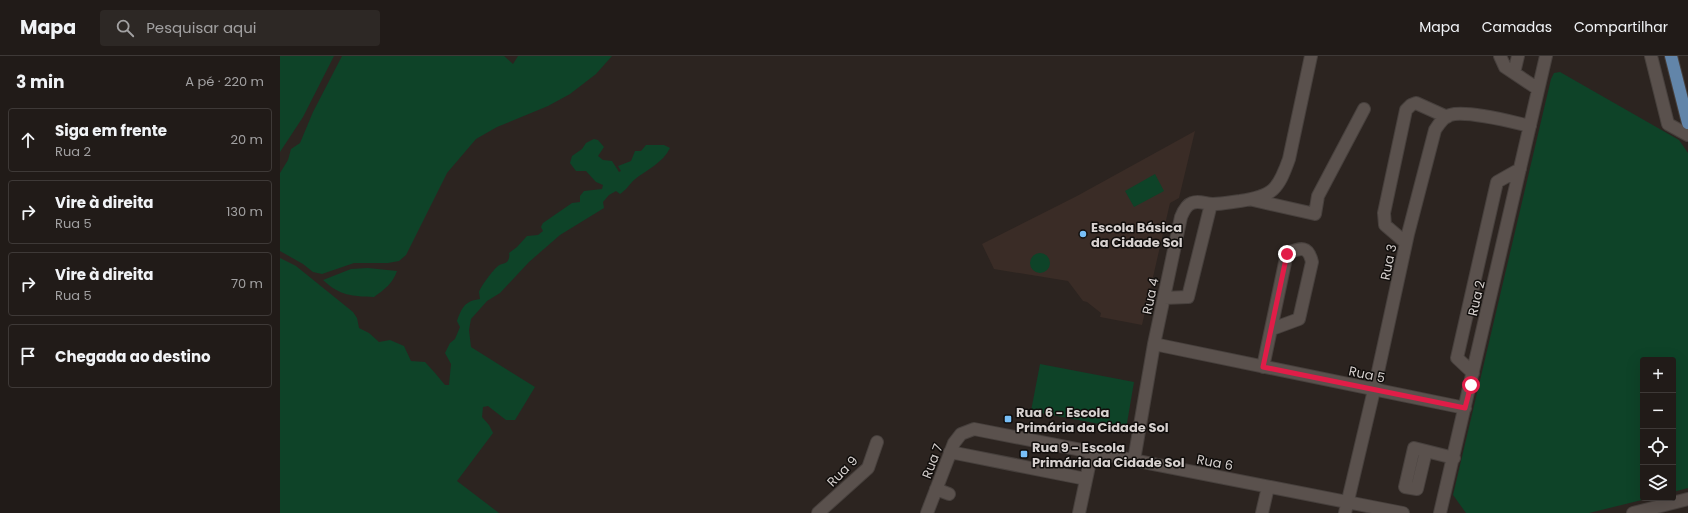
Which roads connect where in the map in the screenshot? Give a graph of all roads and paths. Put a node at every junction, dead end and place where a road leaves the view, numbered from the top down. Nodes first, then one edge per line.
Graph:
1 (1311, 56) edge
2 (1500, 56) edge
3 (1518, 56) edge
4 (1546, 56) edge
5 (1651, 56) edge
6 (1671, 56) edge
7 (1514, 74) junction
8 (1538, 89) junction
9 (1364, 109) dead end
10 (1447, 117) junction
11 (1688, 123) edge
12 (1530, 126) junction
13 (1688, 135) edge
14 (1520, 169) junction
15 (1252, 200) junction
16 (1211, 204) junction
17 (1406, 243) junction
18 (1478, 266) junction
19 (1496, 274) junction
20 (1164, 298) junction
21 (1272, 329) junction
22 (1154, 344) junction
23 (1263, 367) junction
24 (1473, 373) junction
25 (1374, 390) junction
26 (1465, 408) junction
27 (974, 429) joint
28 (877, 442) dead end
29 (1426, 451) dead end
30 (950, 452) junction
31 (1092, 452) junction
32 (1454, 458) junction
33 (1134, 460) junction
34 (1086, 479) junction
35 (1268, 487) junction
36 (936, 489) junction
37 (949, 494) dead end
38 (1688, 499) edge
39 (1347, 508) edge
40 (818, 513) edge
41 (927, 513) edge
42 (1079, 513) edge
43 (1262, 513) edge
44 (1403, 513) edge
45 (1440, 513) edge
46 (1633, 513) edge

1 - 15 street
2 - 7 street
3 - 7 street
4 - 8 street, Rua 2
5 - 13 street
6 - 11 main road
7 - 8 street
8 - 12 street, Rua 2
9 - 15 street
10 - 12 street
10 - 17 street, Rua 3
10 - 17 street
12 - 14 street, Rua 2
14 - 18 street
14 - 19 street, Rua 2
15 - 16 street, Rua 4
16 - 20 street
16 - 20 street, Rua 4
17 - 25 street, Rua 3
18 - 19 street
18 - 24 street
19 - 24 street, Rua 2
20 - 22 street, Rua 4
21 - 21 street
21 - 23 street
22 - 23 street, Rua 5
22 - 33 street, Rua 4
23 - 25 street, Rua 5
24 - 26 street, Rua 2
25 - 26 street, Rua 5
25 - 39 street, Rua 3
26 - 32 street, Rua 2
27 - 30 street, Rua 7
27 - 31 street, Rua 6
28 - 40 street, Rua 9
29 - 32 street
30 - 34 street
30 - 36 street, Rua 7
31 - 33 street, Rua 6
31 - 34 street
32 - 45 street, Rua 2
33 - 35 street, Rua 6
34 - 42 street
35 - 39 street, Rua 6
35 - 43 street
36 - 37 street
36 - 41 street, Rua 7
38 - 46 street
39 - 44 street, Rua 6

